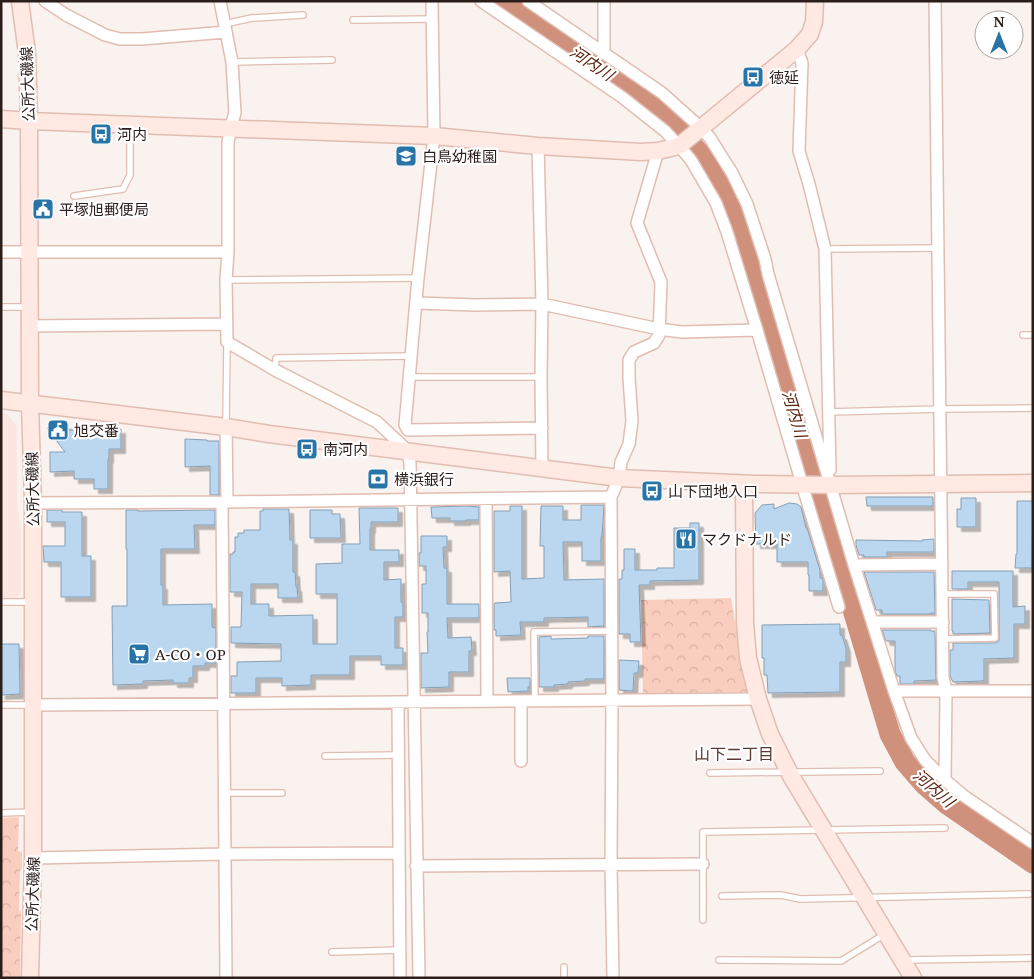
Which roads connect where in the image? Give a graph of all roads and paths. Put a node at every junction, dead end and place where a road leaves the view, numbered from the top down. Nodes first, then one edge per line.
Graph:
1 (45, 1) edge
2 (220, 1) edge
3 (432, 1) edge
4 (481, 1) edge
5 (528, 1) edge
6 (604, 1) edge
7 (815, 1) edge
8 (935, 1) edge
9 (24, 2) edge
10 (304, 14) dead end
11 (432, 19) junction
12 (353, 20) dead end
13 (225, 28) junction
14 (797, 49) junction
15 (604, 53) junction
16 (332, 60) dead end
17 (232, 62) junction
18 (1, 119) edge
19 (29, 121) junction
20 (130, 125) junction
21 (230, 129) junction
22 (699, 130) junction
23 (434, 136) junction
24 (681, 144) junction
25 (538, 146) junction
26 (658, 151) junction
27 (74, 196) dead end
28 (938, 248) junction
29 (825, 249) junction
30 (1, 252) edge
31 (29, 252) junction
32 (228, 252) junction
33 (418, 278) junction
34 (226, 280) junction
35 (416, 303) junction
36 (542, 304) junction
37 (1, 307) edge
38 (29, 307) junction
39 (226, 324) junction
40 (29, 326) junction
41 (659, 329) junction
42 (757, 330) junction
43 (1024, 335) dead end
44 (1033, 336) edge
45 (226, 342) junction
46 (411, 356) junction
47 (275, 370) junction
48 (541, 376) junction
49 (409, 378) junction
50 (1, 400) edge
51 (30, 403) junction
52 (1033, 408) edge
53 (940, 409) junction
54 (828, 412) junction
55 (226, 427) junction
56 (542, 428) junction
57 (406, 450) junction
58 (542, 468) junction
59 (619, 478) junction
60 (941, 483) junction
61 (1033, 483) edge
62 (744, 484) junction
63 (803, 484) junction
64 (828, 484) junction
65 (611, 498) junction
66 (411, 499) junction
67 (486, 499) junction
68 (225, 502) junction
69 (33, 503) junction
70 (942, 564) junction
71 (854, 566) junction
72 (943, 594) junction
73 (1, 602) edge
74 (33, 602) junction
75 (839, 607) dead end
76 (872, 622) junction
77 (943, 622) junction
78 (612, 631) junction
79 (943, 639) junction
80 (894, 691) junction
81 (946, 691) junction
82 (1033, 691) edge
83 (758, 699) junction
84 (612, 700) junction
85 (414, 701) junction
86 (487, 701) junction
87 (521, 701) junction
88 (535, 701) junction
89 (398, 702) junction
90 (224, 703) junction
91 (1, 705) edge
92 (34, 705) junction
93 (399, 755) junction
94 (325, 756) dead end
95 (521, 762) dead end
96 (880, 771) dead end
97 (710, 773) dead end
98 (789, 773) junction
99 (945, 780) junction
100 (224, 793) junction
101 (282, 793) dead end
102 (1, 812) edge
103 (33, 812) junction
104 (945, 828) dead end
105 (824, 830) junction
106 (1033, 843) edge
107 (226, 854) junction
108 (400, 854) junction
109 (34, 858) junction
110 (703, 864) junction
111 (611, 865) junction
112 (416, 866) junction
113 (1030, 894) dead end
114 (722, 896) dead end
115 (865, 898) junction
116 (703, 920) dead end
117 (886, 933) junction
118 (400, 950) junction
119 (332, 952) dead end
120 (1033, 958) edge
121 (719, 960) dead end
122 (903, 960) junction
123 (564, 967) dead end
124 (30, 978) edge
125 (226, 978) edge
126 (400, 978) edge
127 (419, 978) edge
128 (564, 978) edge
129 (613, 978) edge
130 (913, 978) edge

1 - 13 street
2 - 13 street
3 - 11 street
4 - 24 street
5 - 15 street
6 - 15 street
7 - 14 street
8 - 28 street
9 - 19 street, 公所大磯線
10 - 13 lane
11 - 12 lane
11 - 23 street
13 - 17 street
14 - 22 street
14 - 29 street
15 - 22 street
16 - 17 lane
17 - 21 street
18 - 19 street
19 - 20 street
19 - 31 street, 公所大磯線
20 - 21 street
20 - 27 lane
21 - 23 street
21 - 32 street
22 - 24 street
22 - 64 street
23 - 25 street
23 - 33 street
24 - 26 street
24 - 42 street
25 - 26 street
25 - 36 street
26 - 41 street
28 - 29 lane
28 - 53 street
29 - 54 street
30 - 31 street
31 - 32 street
31 - 38 street, 公所大磯線
32 - 34 street
33 - 34 lane
33 - 35 street
34 - 39 street
35 - 36 street
35 - 46 street
36 - 41 street
36 - 48 street
37 - 38 lane
38 - 40 street, 公所大磯線
39 - 40 street
39 - 45 street
40 - 51 street, 公所大磯線
41 - 42 street
41 - 59 street
42 - 63 street
43 - 44 lane
45 - 47 street
45 - 55 lane
46 - 47 lane
46 - 49 street
47 - 57 street
48 - 49 lane
48 - 56 street
49 - 56 street
50 - 51 street
51 - 55 street
51 - 69 street, 公所大磯線
52 - 53 lane
53 - 54 lane
53 - 60 street
54 - 64 street
55 - 57 street
55 - 68 street
56 - 58 street
57 - 58 street
57 - 66 street
58 - 59 street
59 - 62 street
59 - 65 street
60 - 61 street
60 - 64 street
60 - 70 street
62 - 63 street
62 - 83 street
63 - 64 street
63 - 75 street
64 - 71 street
65 - 67 street
65 - 78 street
66 - 67 street
66 - 68 street
66 - 85 street
67 - 86 street
68 - 69 street
68 - 90 street
69 - 74 street, 公所大磯線
70 - 71 street
70 - 72 street
71 - 76 street
72 - 77 street
72 - 79 lane
73 - 74 lane
74 - 92 street, 公所大磯線
76 - 77 street
76 - 80 street
77 - 79 street
78 - 84 street
78 - 88 lane
79 - 81 street
80 - 81 street
80 - 99 street
81 - 82 street
81 - 99 street
83 - 84 street
83 - 98 street
84 - 88 street
84 - 111 street
85 - 86 street
85 - 89 street
85 - 112 street
86 - 87 street
87 - 88 street
87 - 95 street
89 - 90 street
89 - 93 street
90 - 92 street
90 - 100 street
91 - 92 lane
92 - 103 street, 公所大磯線
93 - 94 lane
93 - 108 street
96 - 98 lane
97 - 98 lane
98 - 105 street
99 - 106 street
100 - 101 lane
100 - 107 street
102 - 103 lane
103 - 109 street, 公所大磯線
104 - 105 lane
105 - 110 lane
105 - 115 street
107 - 108 street
107 - 109 street
107 - 125 street
108 - 118 street
109 - 124 street, 公所大磯線
110 - 111 street
110 - 116 lane
111 - 112 street
111 - 129 street
112 - 127 street
113 - 115 lane
114 - 115 lane
115 - 117 street
117 - 121 lane
117 - 122 street
118 - 119 lane
118 - 126 street
120 - 122 lane
122 - 130 street
123 - 128 lane

